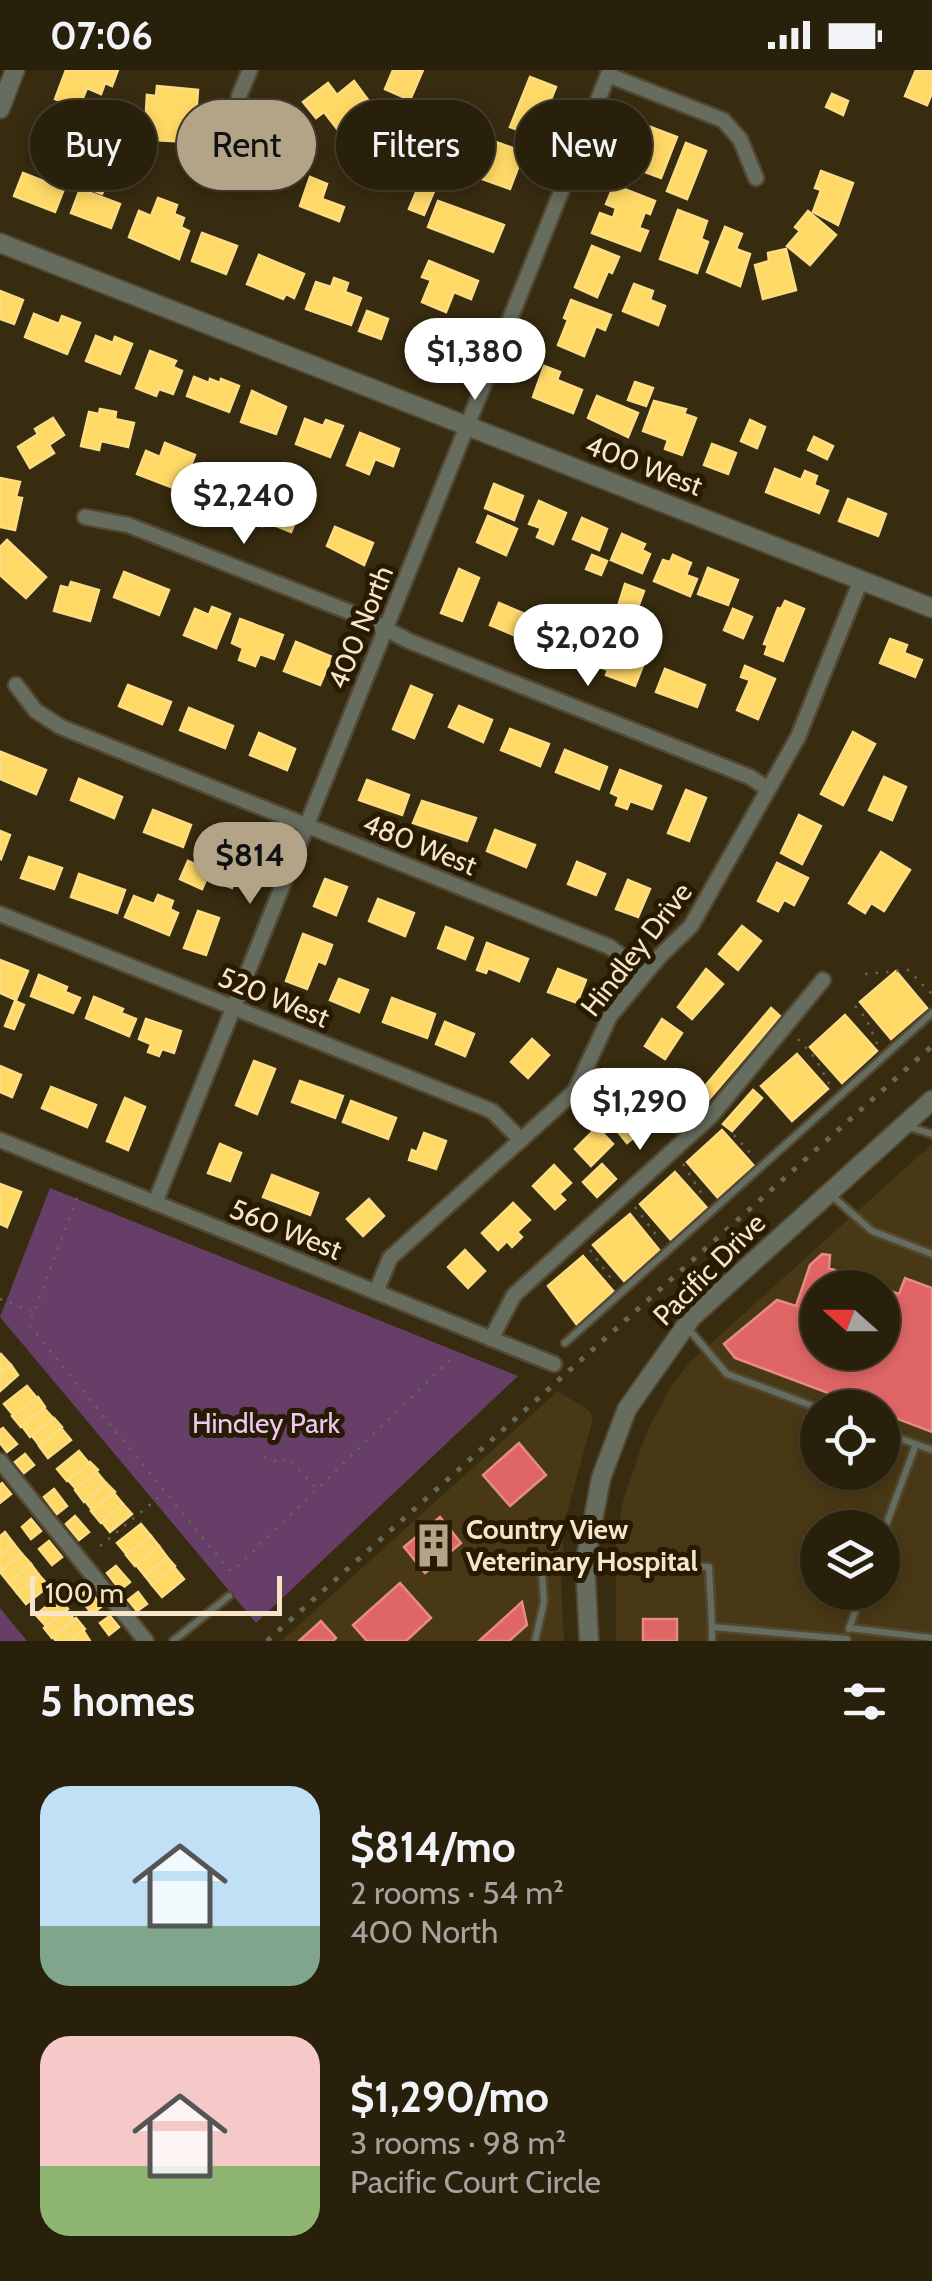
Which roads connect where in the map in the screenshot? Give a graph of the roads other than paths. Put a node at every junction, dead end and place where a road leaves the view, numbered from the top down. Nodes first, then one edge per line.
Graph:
1 (15, 70) edge
2 (250, 70) edge
3 (609, 73) edge
4 (240, 96) dead end
5 (0, 110) edge
6 (756, 178) dead end
7 (0, 243) edge
8 (469, 426) junction
9 (85, 517) dead end
10 (861, 580) junction
11 (932, 608) edge
12 (386, 628) junction
13 (16, 684) dead end
14 (768, 788) junction
15 (306, 826) junction
16 (0, 914) edge
17 (644, 975) junction
18 (823, 980) dead end
19 (234, 1008) junction
20 (932, 1013) edge
21 (932, 1100) edge
22 (904, 1126) junction
23 (932, 1134) edge
24 (0, 1140) edge
25 (521, 1140) junction
26 (829, 1193) junction
27 (155, 1203) junction
28 (932, 1254) edge
29 (376, 1292) junction
30 (686, 1325) junction
31 (491, 1338) junction
32 (565, 1343) dead end
33 (554, 1364) dead end
34 (800, 1401) edge
35 (900, 1438) edge
36 (916, 1444) junction
37 (932, 1450) edge
38 (0, 1462) edge
39 (892, 1510) edge
40 (585, 1562) junction
41 (542, 1573) dead end
42 (229, 1596) dead end
43 (856, 1610) edge
44 (712, 1627) junction
45 (849, 1628) junction
46 (932, 1638) edge
47 (811, 1639) edge
48 (847, 1640) edge
49 (146, 1641) edge
50 (173, 1641) edge
51 (534, 1641) edge
52 (589, 1641) edge
53 (712, 1641) edge

1 - 5 street
2 - 4 street
3 - 6 street
3 - 8 street, 400 North
7 - 8 street, 400 West
8 - 10 street, 400 West
8 - 12 street, 400 North
9 - 12 street
10 - 11 street, 400 West
10 - 14 street, Hindley Drive
12 - 14 street
12 - 15 street, 400 North
13 - 15 street, 480 West
14 - 17 street, Hindley Drive
15 - 17 street, 480 West
15 - 19 street, 400 North
16 - 19 street, 520 West
17 - 25 street, Hindley Drive
18 - 31 street
19 - 25 street, 520 West
19 - 27 street, 400 North
20 - 32 lane
21 - 22 street, Pacific Drive
22 - 23 lane
22 - 26 street, Pacific Drive
24 - 27 street, 560 West
25 - 29 street, Hindley Drive
26 - 28 lane
26 - 30 street, Pacific Drive
27 - 29 street, 560 West
29 - 31 street, 560 West
30 - 34 lane
30 - 40 street, Pacific Drive
31 - 33 street, 560 West
35 - 36 lane
36 - 37 lane
36 - 39 lane
38 - 49 street
40 - 44 lane
40 - 52 street, Pacific Drive
41 - 51 lane
42 - 50 lane
43 - 45 lane
44 - 47 lane
44 - 53 lane
45 - 46 lane
45 - 48 lane
47 - 48 lane

